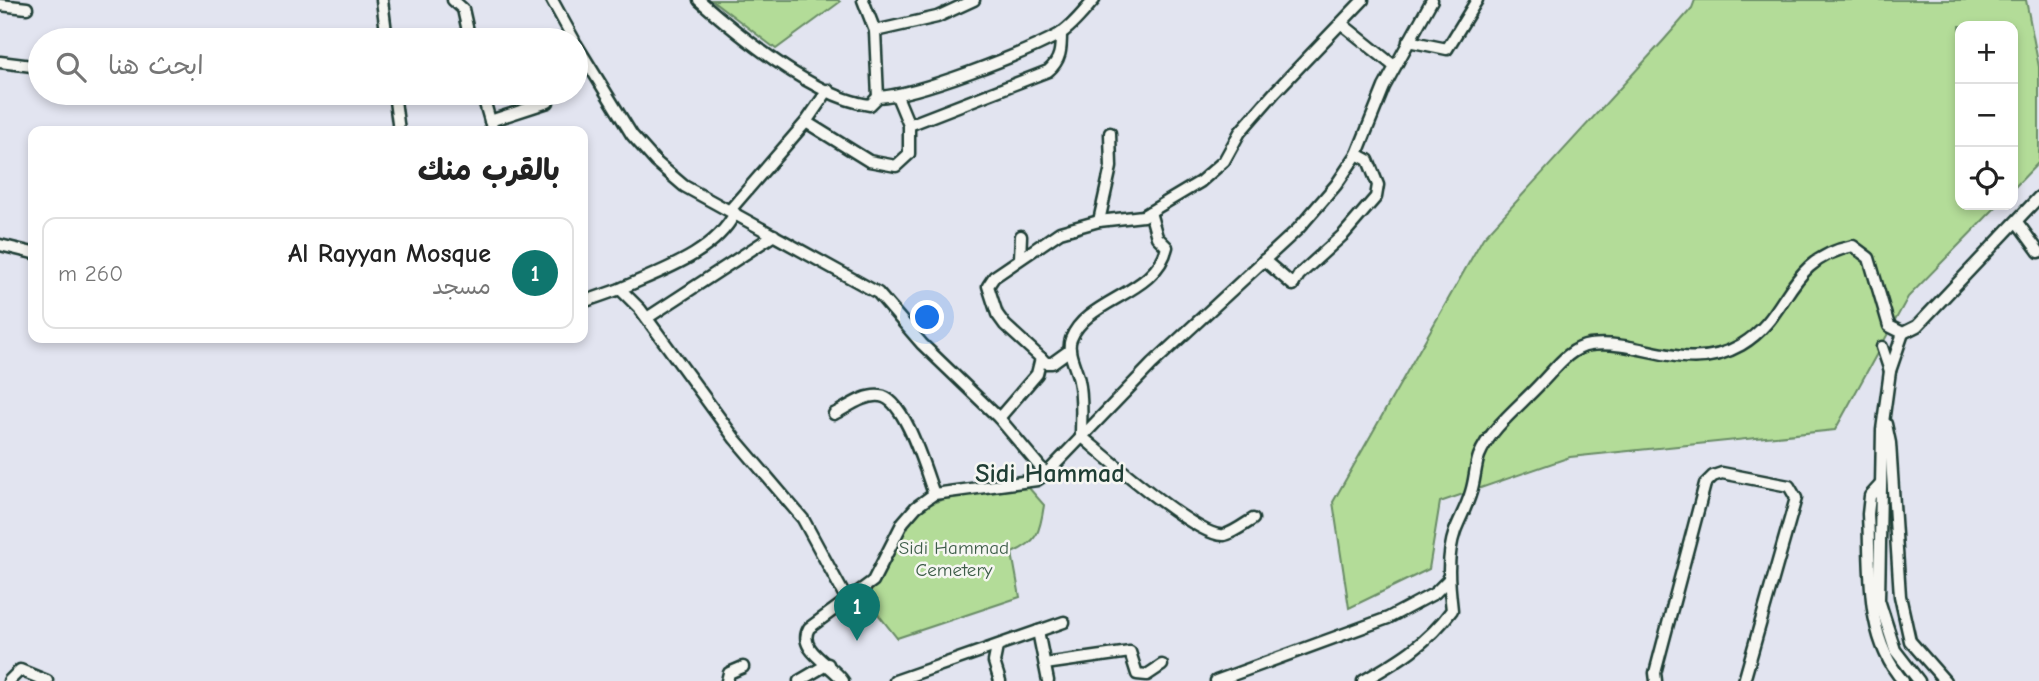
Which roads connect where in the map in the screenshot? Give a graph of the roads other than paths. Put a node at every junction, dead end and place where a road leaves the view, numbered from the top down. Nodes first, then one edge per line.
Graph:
1 (382, 0) edge
2 (453, 0) edge
3 (552, 0) edge
4 (699, 0) edge
5 (863, 0) edge
6 (974, 0) edge
7 (1094, 0) edge
8 (1363, 0) edge
9 (1432, 0) edge
10 (1477, 0) edge
11 (0, 5) edge
12 (27, 8) dead end
13 (1342, 24) junction
14 (386, 28) edge
15 (467, 28) edge
16 (567, 28) edge
17 (875, 31) junction
18 (1061, 33) junction
19 (1408, 41) junction
20 (0, 62) edge
21 (588, 63) edge
22 (28, 66) edge
23 (1394, 66) junction
24 (828, 90) junction
25 (897, 96) junction
26 (878, 97) junction
27 (396, 105) edge
28 (485, 105) edge
29 (541, 105) edge
30 (806, 122) junction
31 (909, 125) junction
32 (398, 126) edge
33 (491, 126) edge
34 (1110, 133) dead end
35 (1357, 154) junction
36 (2039, 197) edge
37 (733, 211) junction
38 (1150, 212) junction
39 (1099, 221) junction
40 (2017, 222) junction
41 (774, 235) junction
42 (1021, 236) dead end
43 (0, 244) edge
44 (28, 252) edge
45 (2039, 252) edge
46 (1020, 257) junction
47 (1264, 260) junction
48 (620, 289) junction
49 (588, 300) edge
50 (647, 318) junction
51 (1903, 333) junction
52 (1882, 347) dead end
53 (1070, 350) junction
54 (1041, 358) junction
55 (1890, 371) junction
56 (834, 414) dead end
57 (1884, 415) junction
58 (999, 418) junction
59 (1081, 436) junction
60 (1046, 474) junction
61 (1881, 484) junction
62 (934, 494) junction
63 (1253, 519) dead end
64 (1448, 580) junction
65 (847, 600) junction
66 (1064, 622) dead end
67 (1038, 631) junction
68 (998, 647) junction
69 (828, 664) junction
70 (1045, 664) junction
71 (1161, 665) dead end
72 (743, 667) dead end
73 (1227, 679) edge
74 (9, 681) edge
75 (47, 681) edge
76 (727, 681) edge
77 (799, 681) edge
78 (844, 681) edge
79 (895, 681) edge
80 (1000, 681) edge
81 (1048, 681) edge
82 (1216, 681) edge
83 (1363, 681) edge
84 (1656, 681) edge
85 (1744, 681) edge
86 (1903, 681) edge
87 (1919, 681) edge
88 (1945, 681) edge

1 - 14 street
2 - 15 street
3 - 16 street
4 - 24 street
5 - 17 street
6 - 17 street
7 - 18 street
8 - 13 street
9 - 19 street
10 - 19 street
11 - 12 street
13 - 23 street
13 - 38 street
17 - 26 street
18 - 25 street
18 - 31 street
19 - 23 street
20 - 22 street
21 - 37 street
23 - 35 street
24 - 26 street
24 - 30 street
25 - 26 street
25 - 31 street
27 - 32 street
28 - 33 street
29 - 33 street
30 - 31 street
30 - 37 street
34 - 39 street
35 - 47 street
35 - 47 street
36 - 40 street
37 - 41 street
37 - 48 street
38 - 39 street
38 - 53 street
39 - 46 street
40 - 45 street
40 - 51 street
41 - 50 street
41 - 58 street
42 - 46 street
43 - 44 street
46 - 54 street
47 - 59 street
48 - 49 street
48 - 50 street
50 - 65 street
51 - 55 street
51 - 64 street
52 - 55 street
53 - 54 street
53 - 59 street
54 - 58 street
55 - 57 street
56 - 62 street
57 - 61 street
57 - 88 street
58 - 60 street
59 - 60 street
59 - 63 street
60 - 62 street
61 - 86 street
61 - 87 street
62 - 65 street
64 - 73 street
64 - 83 street
65 - 69 street
66 - 67 street
67 - 68 street
67 - 70 street
68 - 79 street
68 - 80 street
69 - 77 street
69 - 78 street
70 - 71 street
70 - 81 street
72 - 76 street
73 - 82 street
74 - 75 street
84 - 85 street

